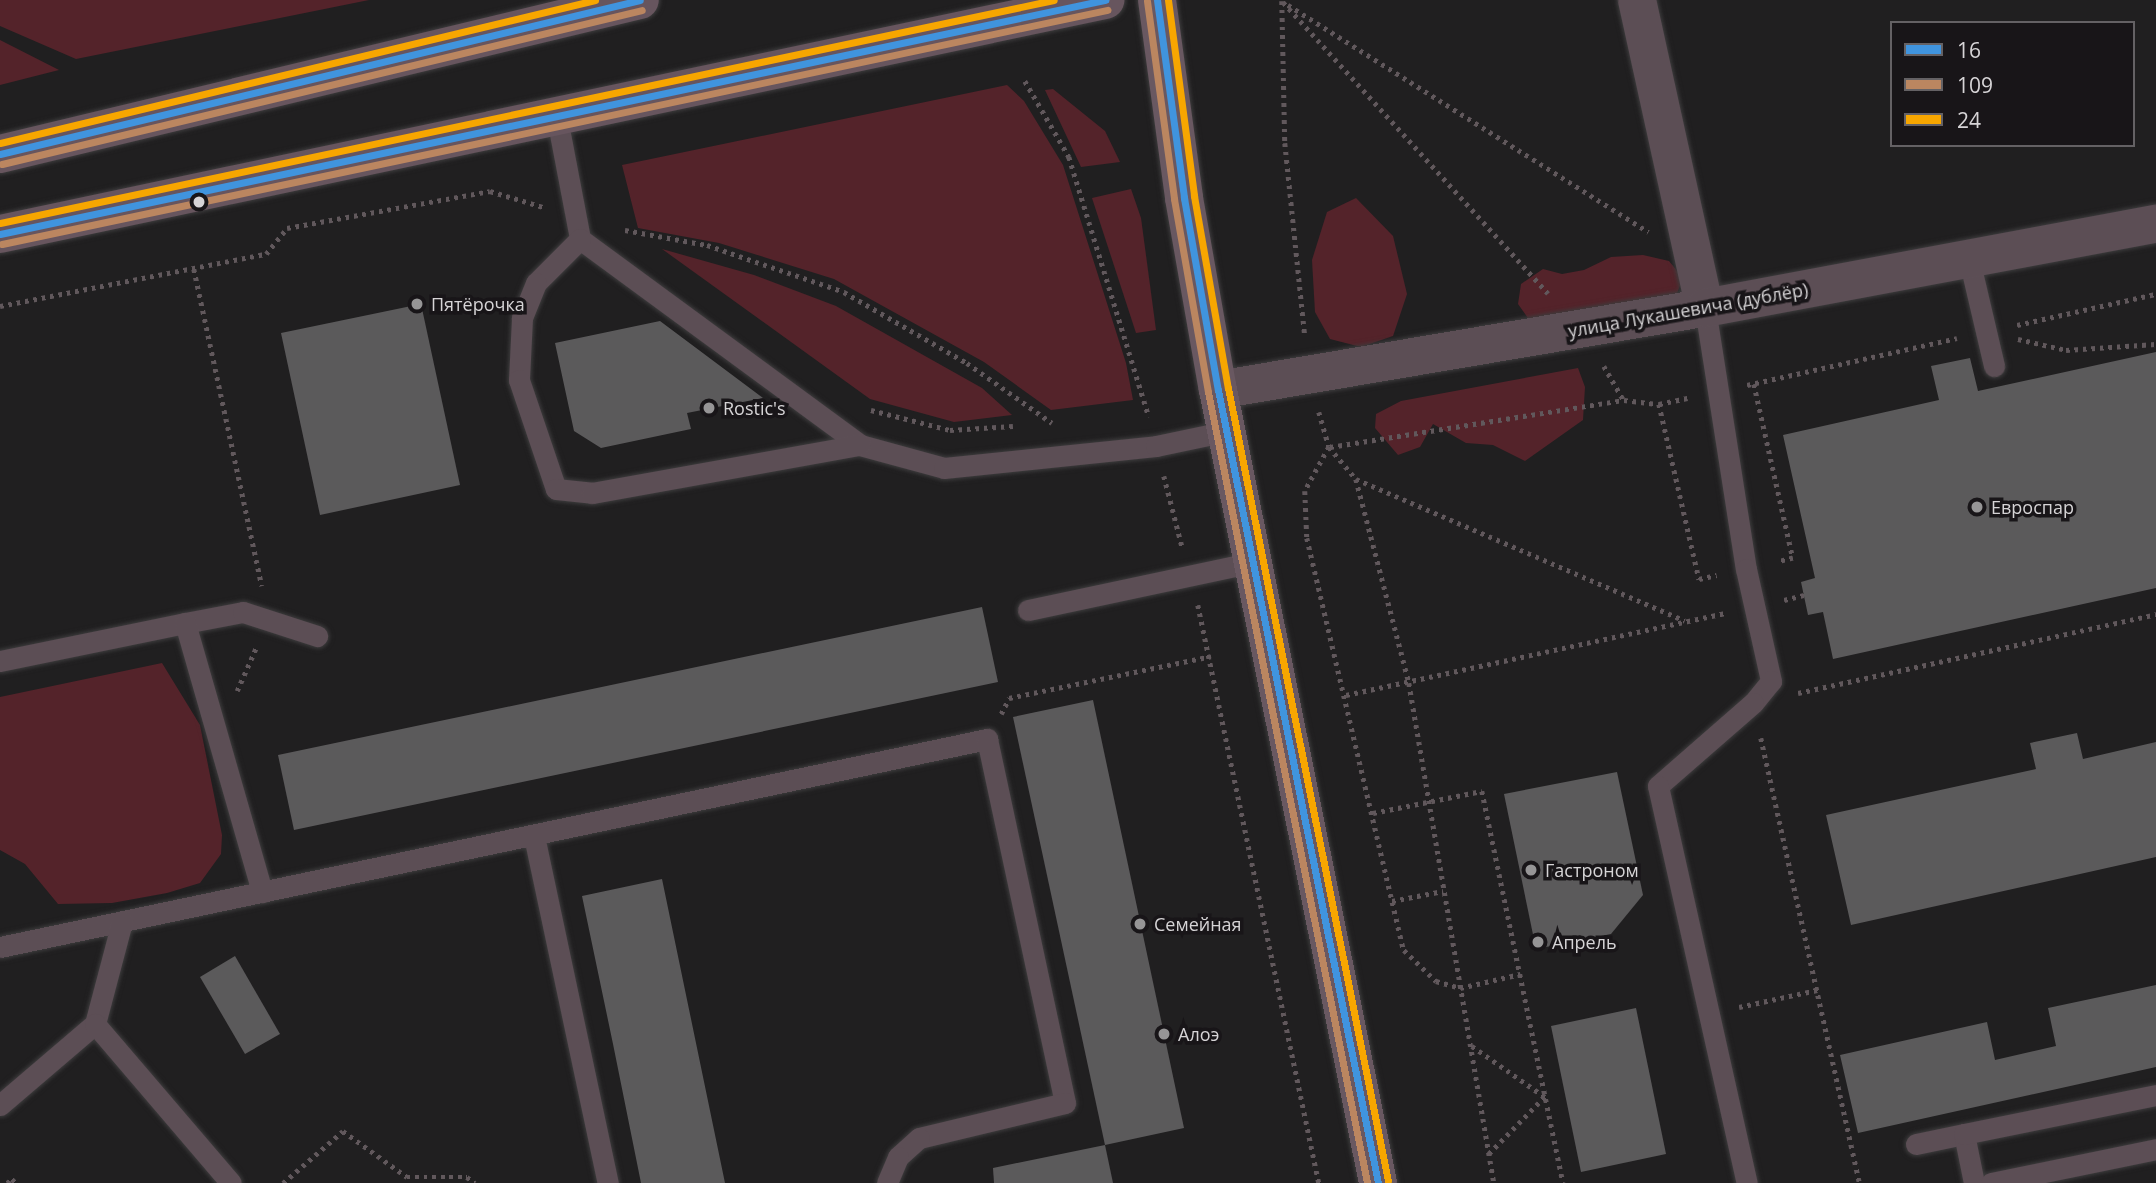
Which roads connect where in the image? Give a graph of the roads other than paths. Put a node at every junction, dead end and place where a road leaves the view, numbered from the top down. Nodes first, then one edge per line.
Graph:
1 (640, 0) edge
2 (1105, 0) edge
3 (1157, 0) edge
4 (1637, 0) edge
5 (557, 118) junction
6 (0, 154) edge
7 (2156, 224) edge
8 (0, 234) edge
9 (580, 239) junction
10 (1969, 259) junction
11 (1705, 308) junction
12 (1994, 366) dead end
13 (1218, 390) junction
14 (1227, 431) junction
15 (860, 445) junction
16 (1253, 562) junction
17 (1028, 610) dead end
18 (185, 623) junction
19 (317, 636) dead end
20 (0, 661) edge
21 (534, 836) junction
22 (262, 892) junction
23 (122, 922) junction
24 (0, 947) edge
25 (95, 1024) junction
26 (2156, 1095) edge
27 (0, 1105) edge
28 (1964, 1134) junction
29 (1916, 1144) dead end
30 (2156, 1149) edge
31 (231, 1183) edge
32 (608, 1183) edge
33 (887, 1183) edge
34 (1378, 1183) edge
35 (1747, 1183) edge
36 (1974, 1183) edge
37 (1991, 1183) edge

1 - 6 main road
2 - 5 main road
3 - 13 main road
4 - 11 street
5 - 8 main road
5 - 9 lane
7 - 10 street, улица Лукашевича (дублёр)
9 - 15 lane
9 - 15 lane
10 - 11 street, улица Лукашевича (дублёр)
10 - 12 lane
11 - 13 street, улица Лукашевича (дублёр)
11 - 35 lane
13 - 14 main road
14 - 15 lane
14 - 16 main road
16 - 17 lane
16 - 34 main road
18 - 19 lane
18 - 20 lane
18 - 22 lane
21 - 22 lane
21 - 32 lane
21 - 33 lane
22 - 23 lane
23 - 24 lane
23 - 25 lane
25 - 27 lane
25 - 31 lane
26 - 28 lane
28 - 29 lane
28 - 36 lane
30 - 37 lane

